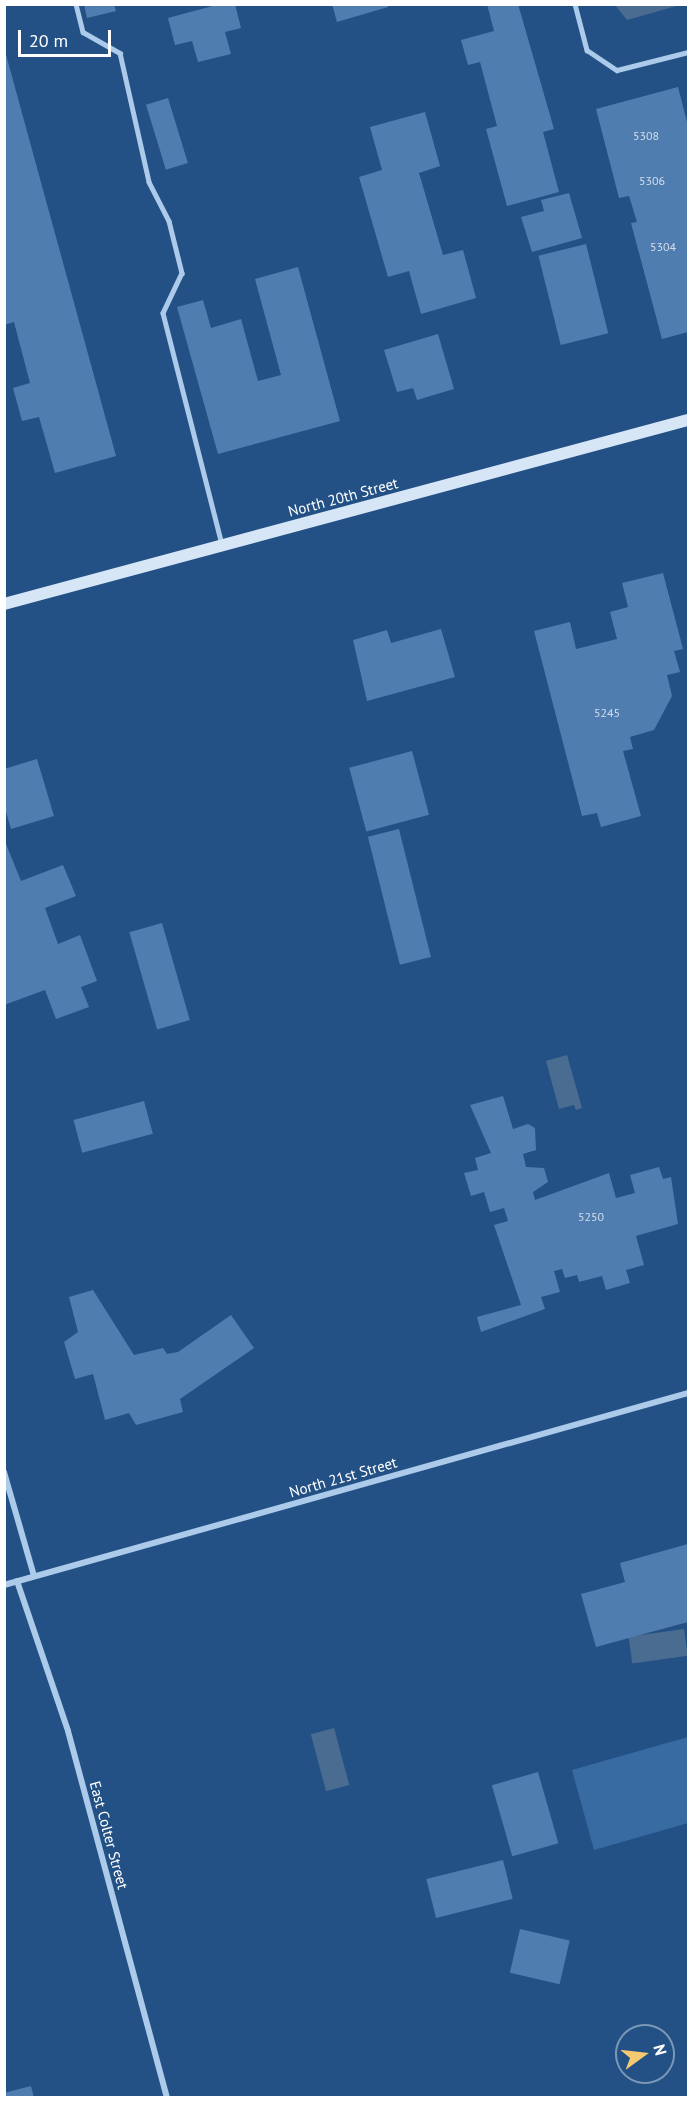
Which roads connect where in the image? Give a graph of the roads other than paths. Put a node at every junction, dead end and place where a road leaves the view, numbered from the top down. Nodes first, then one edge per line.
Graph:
1 (76, 4) edge
2 (574, 4) edge
3 (688, 52) edge
4 (688, 420) edge
5 (222, 545) junction
6 (4, 604) edge
7 (688, 1393) edge
8 (4, 1472) edge
9 (34, 1576) junction
10 (17, 1581) junction
11 (4, 1585) edge
12 (167, 2097) edge

1 - 5 lane
2 - 3 lane
4 - 5 street, North 20th Street
5 - 6 street, North 20th Street
7 - 9 street, North 21st Street
8 - 9 street
9 - 10 street, North 21st Street
10 - 11 street, North 21st Street
10 - 12 street, East Colter Street

